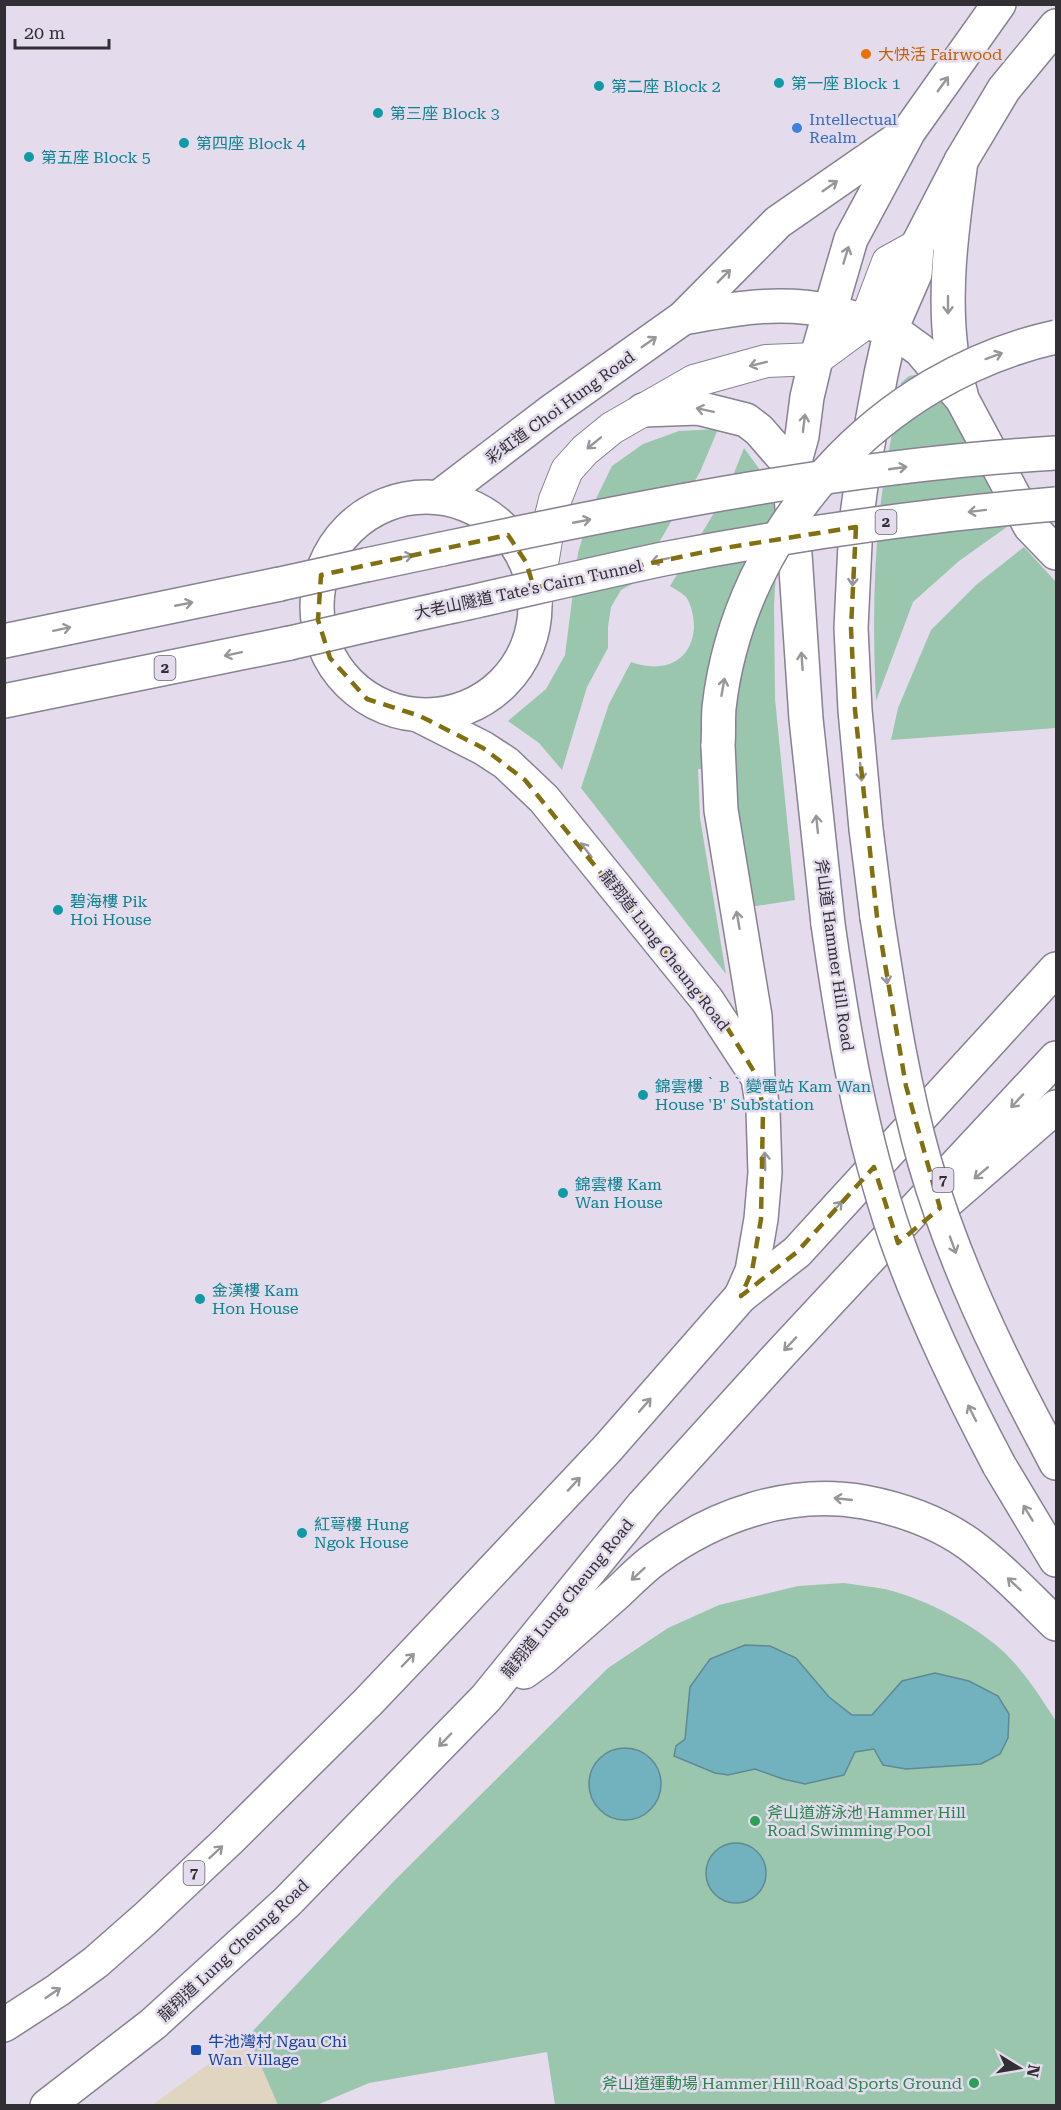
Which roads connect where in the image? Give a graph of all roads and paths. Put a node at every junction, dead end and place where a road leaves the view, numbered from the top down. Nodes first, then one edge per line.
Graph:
1 (999, 4) edge
2 (1056, 26) edge
3 (909, 131) junction
4 (961, 161) junction
5 (829, 311) junction
6 (683, 318) junction
7 (878, 326) junction
8 (1056, 337) edge
9 (816, 359) junction
10 (962, 399) junction
11 (643, 410) junction
12 (1056, 453) edge
13 (790, 479) junction
14 (439, 497) junction
15 (1056, 504) edge
16 (1056, 553) edge
17 (535, 606) junction
18 (4, 641) edge
19 (39, 695) junction
20 (4, 700) edge
21 (4, 708) edge
22 (420, 716) junction
23 (1056, 969) edge
24 (1056, 1058) edge
25 (758, 1078) junction
26 (1056, 1107) edge
27 (741, 1296) junction
28 (829, 1301) junction
29 (1049, 1451) edge
30 (1056, 1560) edge
31 (1056, 1624) edge
32 (486, 1698) junction
33 (4, 2025) edge
34 (47, 2106) edge

3 -> 1 main road, 彩虹道 Choi Hung Road
2 - 4 main road
5 -> 3 main road, 彩虹道 Choi Hung Road
6 -> 3 main road, 彩虹道 Choi Hung Road
4 - 7 main road
4 -> 10 main road
5 - 6 main road, 彩虹道 Choi Hung Road
5 - 7 main road, 彩虹道 Choi Hung Road
5 - 9 main road, 斧山道 Hammer Hill Road
14 -> 6 main road, 彩虹道 Choi Hung Road
7 - 9 street
7 - 10 main road, 彩虹道 Choi Hung Road
7 -> 29 main road, bridge
25 -> 8 main road, bridge
9 -> 11 street
13 -> 9 main road, 斧山道 Hammer Hill Road
10 - 16 main road
13 -> 11 main road
11 -> 17 street
18 -> 12 main road, bridge
30 -> 13 main road, 斧山道 Hammer Hill Road, bridge
14 - 17 main road
14 - 22 main road
15 -> 19 main road, 大老山隧道 Tate's Cairn Tunnel / 2, bridge
17 - 22 main road
19 - 20 main road, 大老山隧道 Tate's Cairn Tunnel / 2
19 - 21 main road
25 -> 22 main road, 龍翔道 Lung Cheung Road
27 -> 23 main road, 龍翔道 Lung Cheung Road / 7
24 -> 28 main road, 龍翔道 Lung Cheung Road / 7
27 -> 25 main road, 龍翔道 Lung Cheung Road
26 -> 28 main road
33 -> 27 main road, 龍翔道 Lung Cheung Road / 7
28 -> 32 main road, 龍翔道 Lung Cheung Road / 7
31 -> 32 main road
32 -> 34 main road, 龍翔道 Lung Cheung Road / 7

